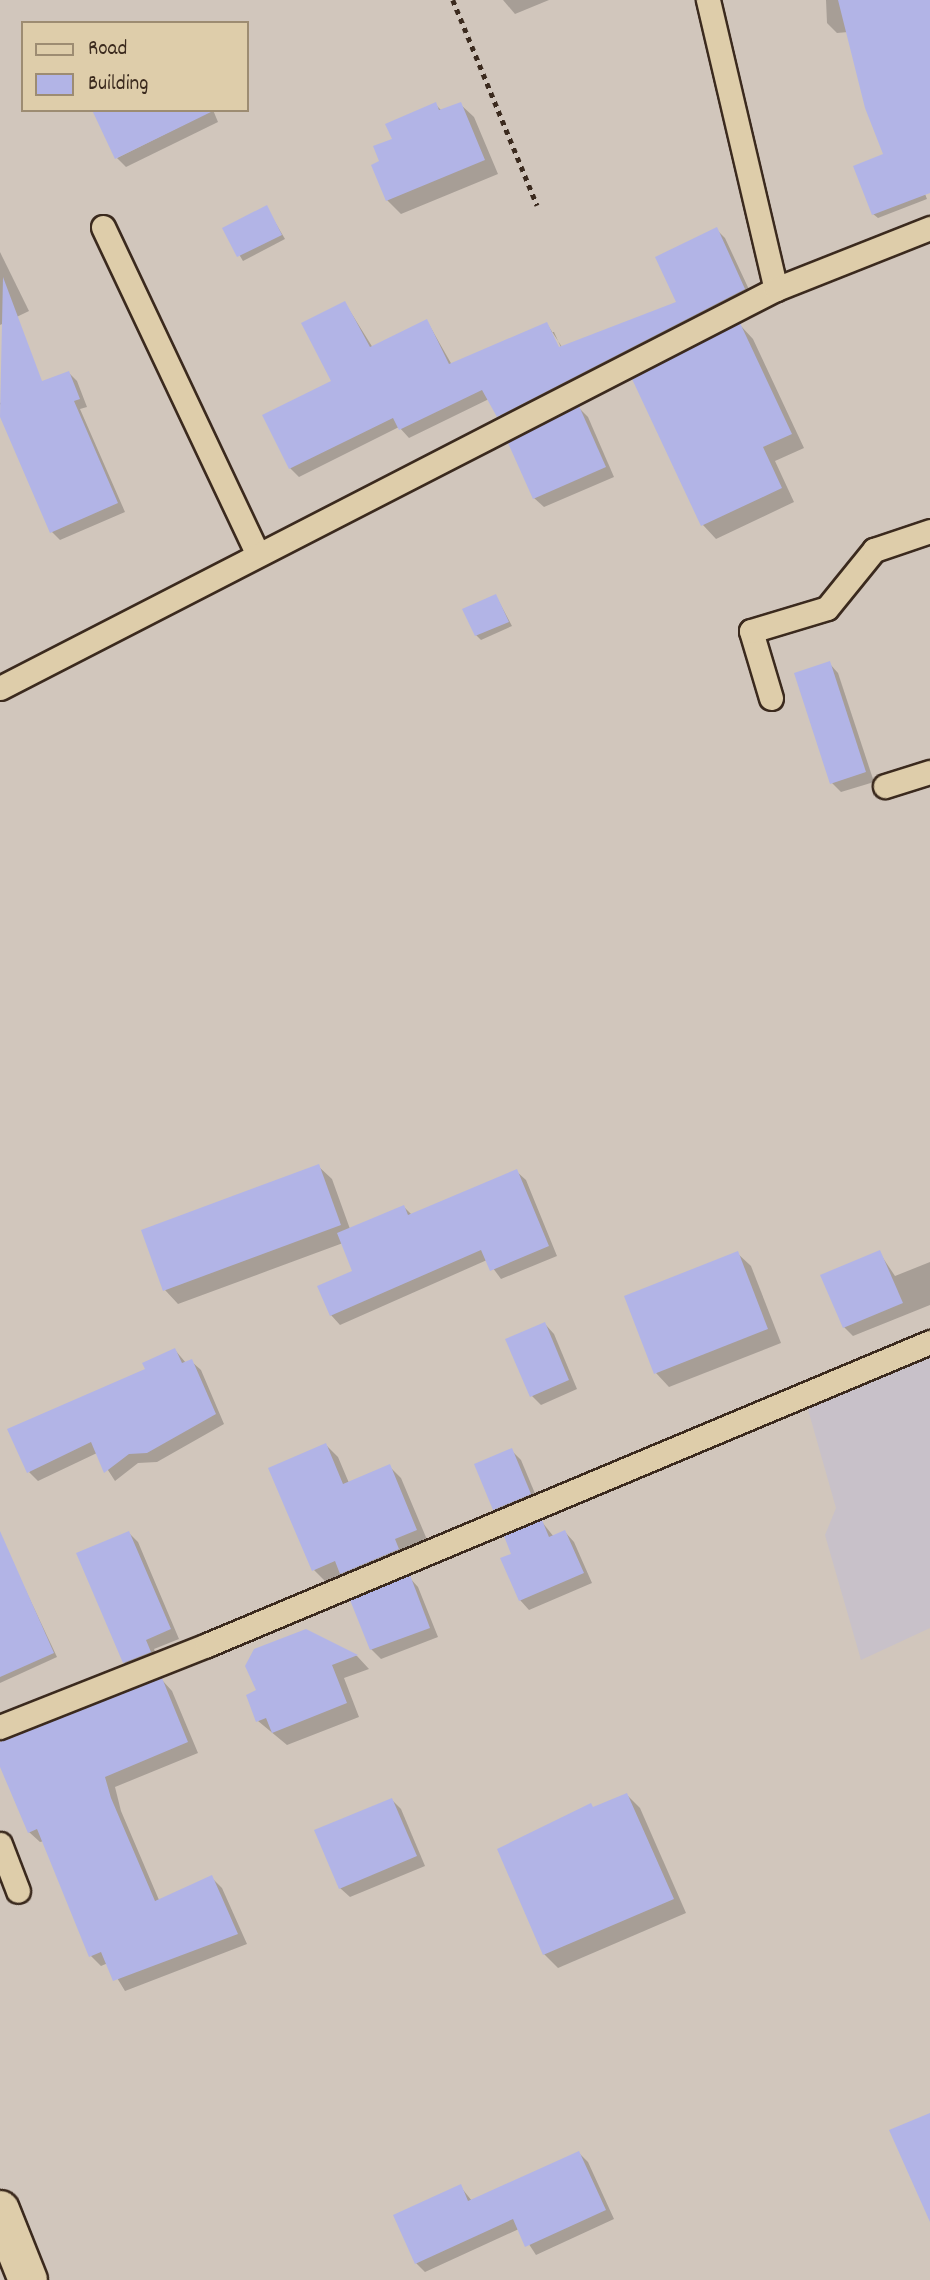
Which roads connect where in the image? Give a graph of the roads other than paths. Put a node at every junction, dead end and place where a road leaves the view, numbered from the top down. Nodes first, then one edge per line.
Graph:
1 (708, 0) edge
2 (103, 227) dead end
3 (930, 228) edge
4 (776, 289) junction
5 (930, 531) edge
6 (257, 553) junction
7 (0, 688) edge
8 (771, 698) dead end
9 (930, 772) edge
10 (885, 786) dead end
11 (930, 1342) edge
12 (0, 1727) edge
13 (0, 1844) edge
14 (18, 1891) dead end
15 (0, 2210) edge
16 (28, 2280) edge

1 - 4 lane
2 - 6 lane
3 - 4 lane
4 - 6 lane
5 - 8 lane
6 - 7 lane
9 - 10 lane
11 - 12 lane
13 - 14 lane
15 - 16 street

